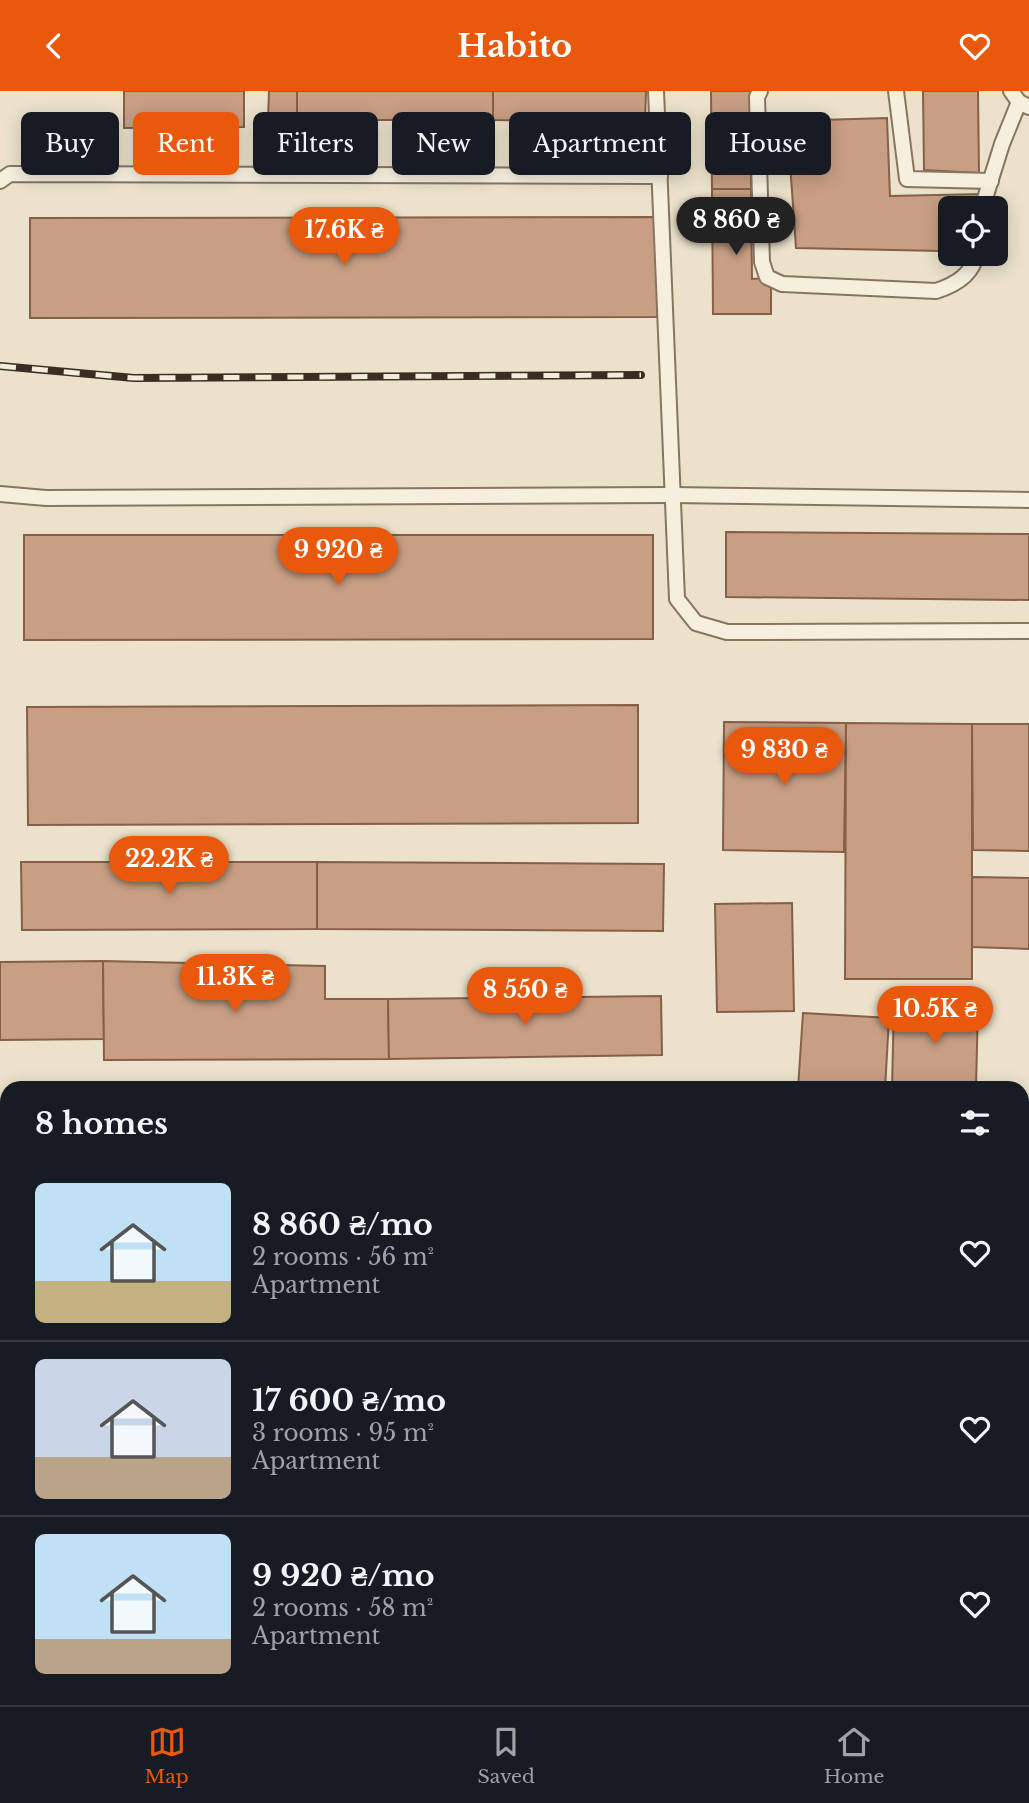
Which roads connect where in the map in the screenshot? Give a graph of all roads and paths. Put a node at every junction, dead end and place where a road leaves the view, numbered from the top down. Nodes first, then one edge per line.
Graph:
1 (656, 91) edge
2 (760, 91) edge
3 (896, 91) edge
4 (1020, 100) edge
5 (660, 176) junction
6 (0, 181) edge
7 (991, 181) junction
8 (986, 196) edge
9 (972, 266) edge
10 (0, 494) edge
11 (670, 495) junction
12 (1029, 500) edge
13 (1029, 631) edge

1 - 5 lane
2 - 9 lane
3 - 7 lane
4 - 7 lane
5 - 6 lane
5 - 11 lane
7 - 8 lane
10 - 11 lane
11 - 12 lane
11 - 13 lane

